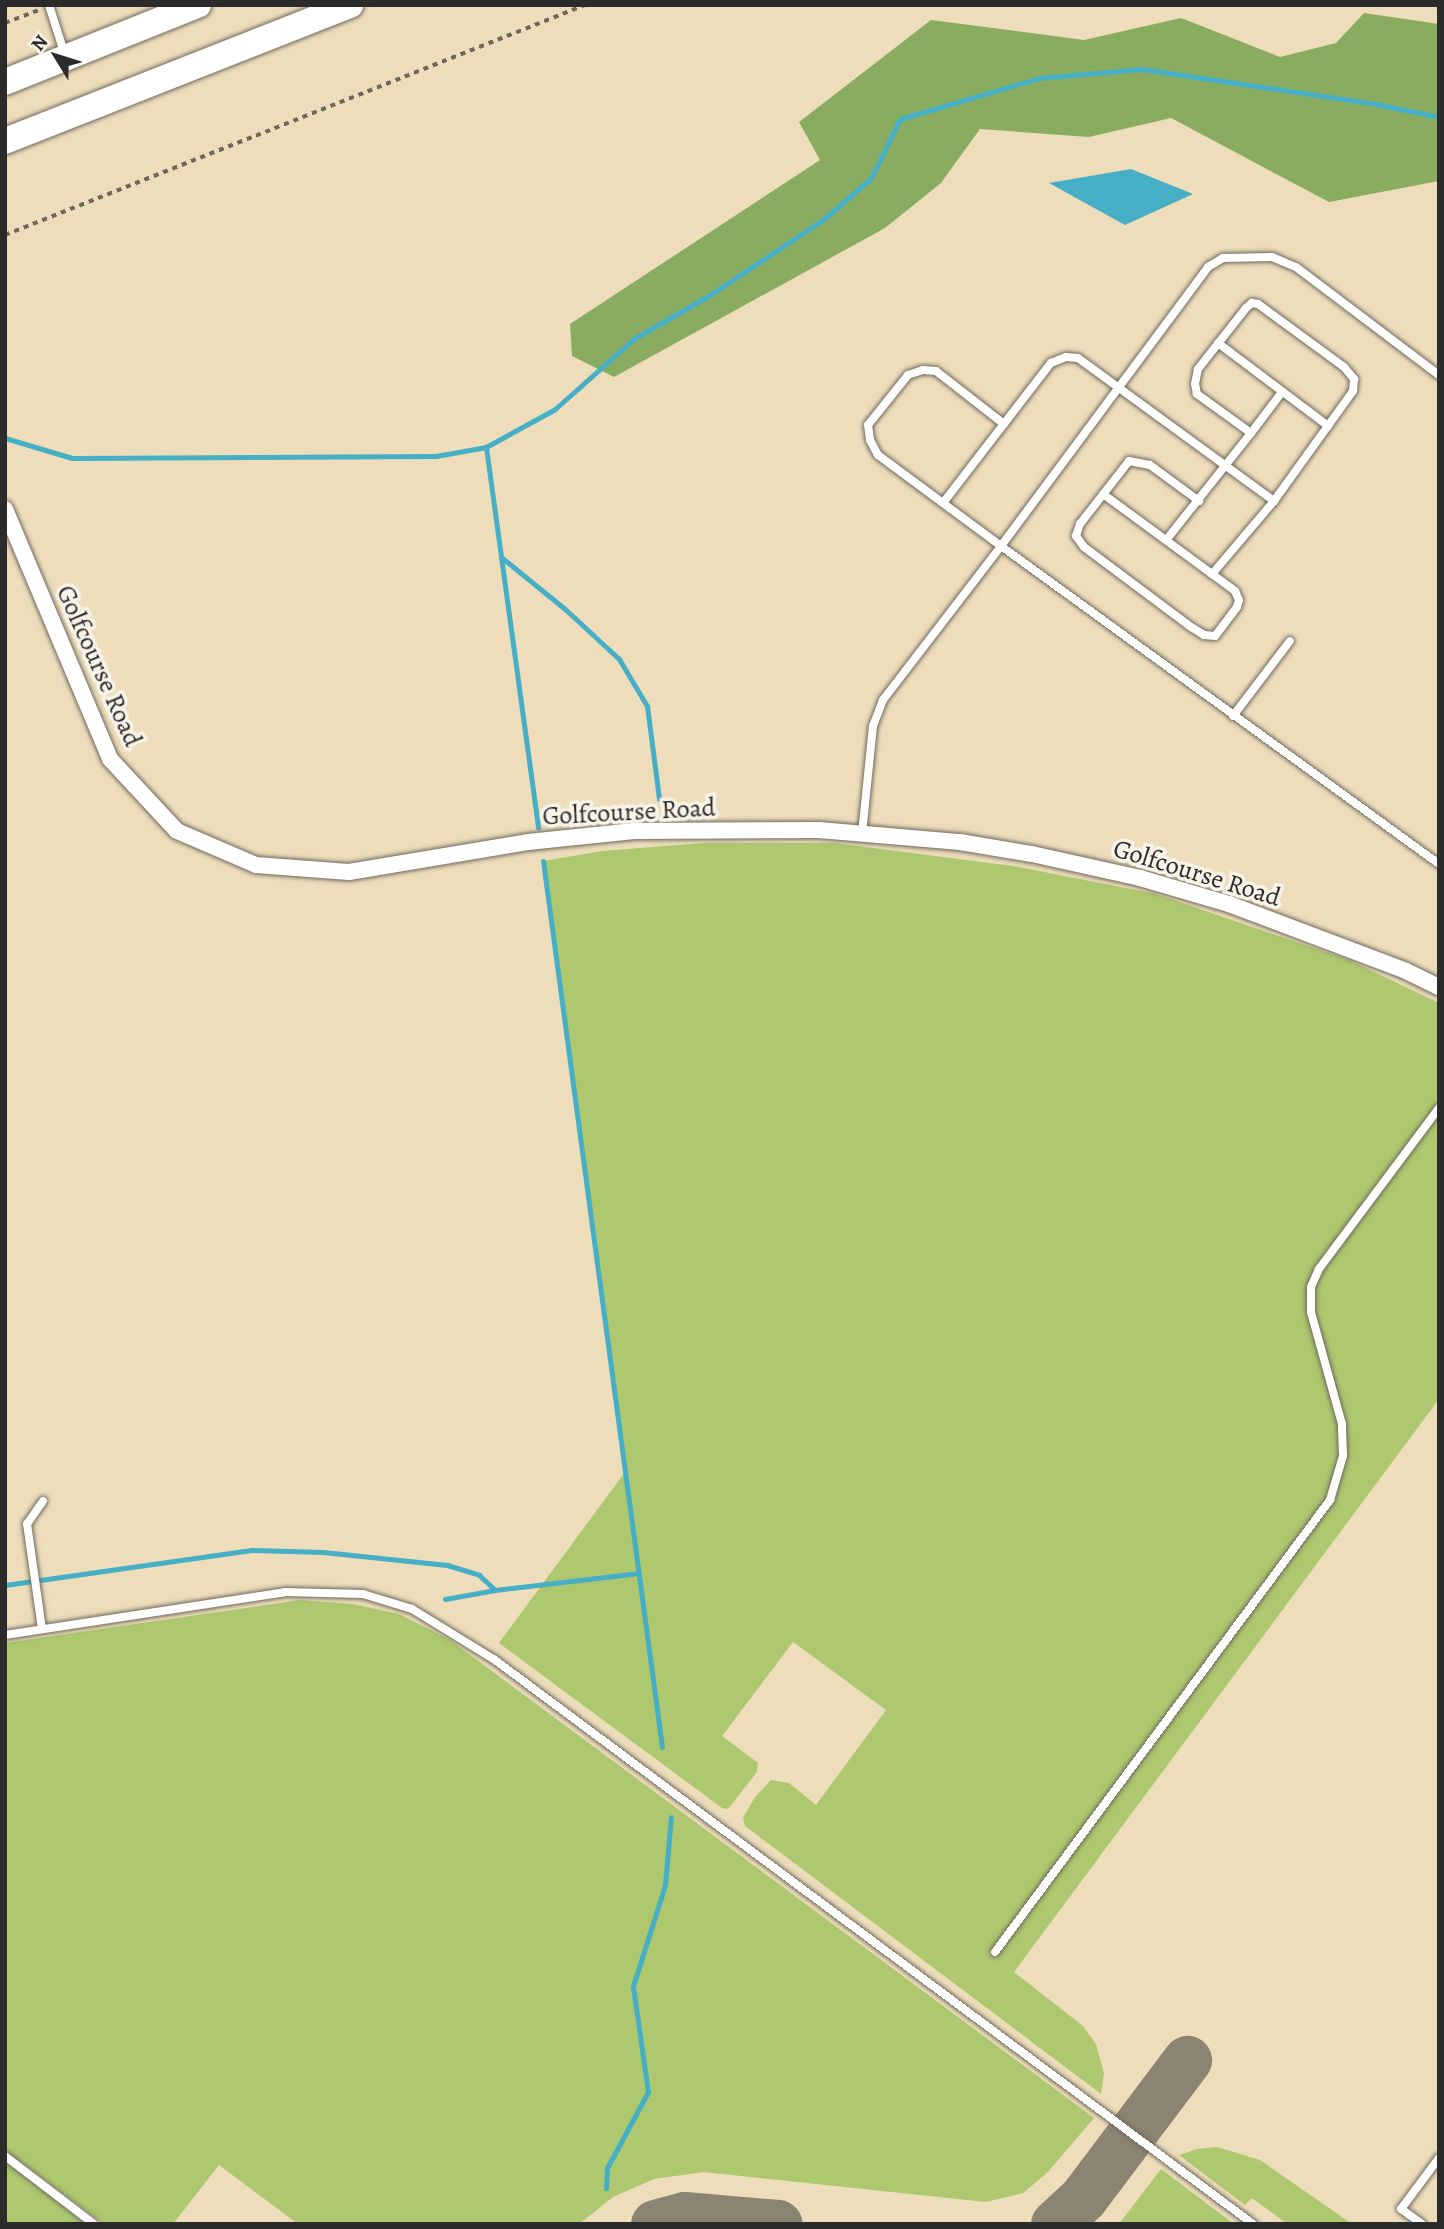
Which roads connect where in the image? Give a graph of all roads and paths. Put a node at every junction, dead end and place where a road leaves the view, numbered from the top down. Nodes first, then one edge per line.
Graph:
1 (198, 5) edge
2 (303, 5) edge
3 (350, 5) edge
4 (585, 5) edge
5 (49, 6) edge
6 (5, 23) edge
7 (66, 58) junction
8 (5, 82) edge
9 (5, 123) edge
10 (5, 141) edge
11 (5, 235) edge
12 (1218, 343) junction
13 (1439, 375) edge
14 (1119, 387) junction
15 (1282, 392) junction
16 (1004, 424) junction
17 (1328, 426) junction
18 (1251, 433) junction
19 (1226, 466) junction
20 (1103, 494) junction
21 (1199, 501) junction
22 (1274, 501) junction
23 (943, 503) junction
24 (5, 509) edge
25 (1167, 540) junction
26 (1001, 546) junction
27 (1212, 574) junction
28 (1290, 640) dead end
29 (1233, 716) junction
30 (862, 834) junction
31 (1439, 864) edge
32 (1439, 988) edge
33 (1439, 1108) edge
34 (43, 1501) dead end
35 (42, 1629) junction
36 (5, 1635) edge
37 (995, 1952) dead end
38 (5, 2156) edge
39 (1439, 2158) edge
40 (94, 2224) edge
41 (1253, 2224) edge
42 (1422, 2224) edge

1 - 7 highway
2 - 9 highway
3 - 10 highway
4 - 11 path
5 - 6 path
5 - 7 lane
7 - 8 highway
12 - 15 lane
12 - 17 lane
12 - 18 lane
13 - 14 lane
14 - 16 lane
14 - 19 lane
14 - 26 lane
15 - 17 lane
15 - 18 lane
16 - 23 lane
16 - 23 lane
17 - 22 lane
18 - 19 lane
19 - 21 lane
19 - 22 lane
20 - 21 lane
20 - 25 lane
20 - 27 lane
21 - 25 lane
22 - 27 lane
23 - 26 lane
24 - 30 street, Golfcourse Road
25 - 27 lane
26 - 29 lane
26 - 30 lane
28 - 29 lane
29 - 31 lane
30 - 32 street, Golfcourse Road
33 - 37 lane
34 - 35 lane
35 - 36 lane
35 - 41 lane
38 - 40 lane
39 - 42 lane

